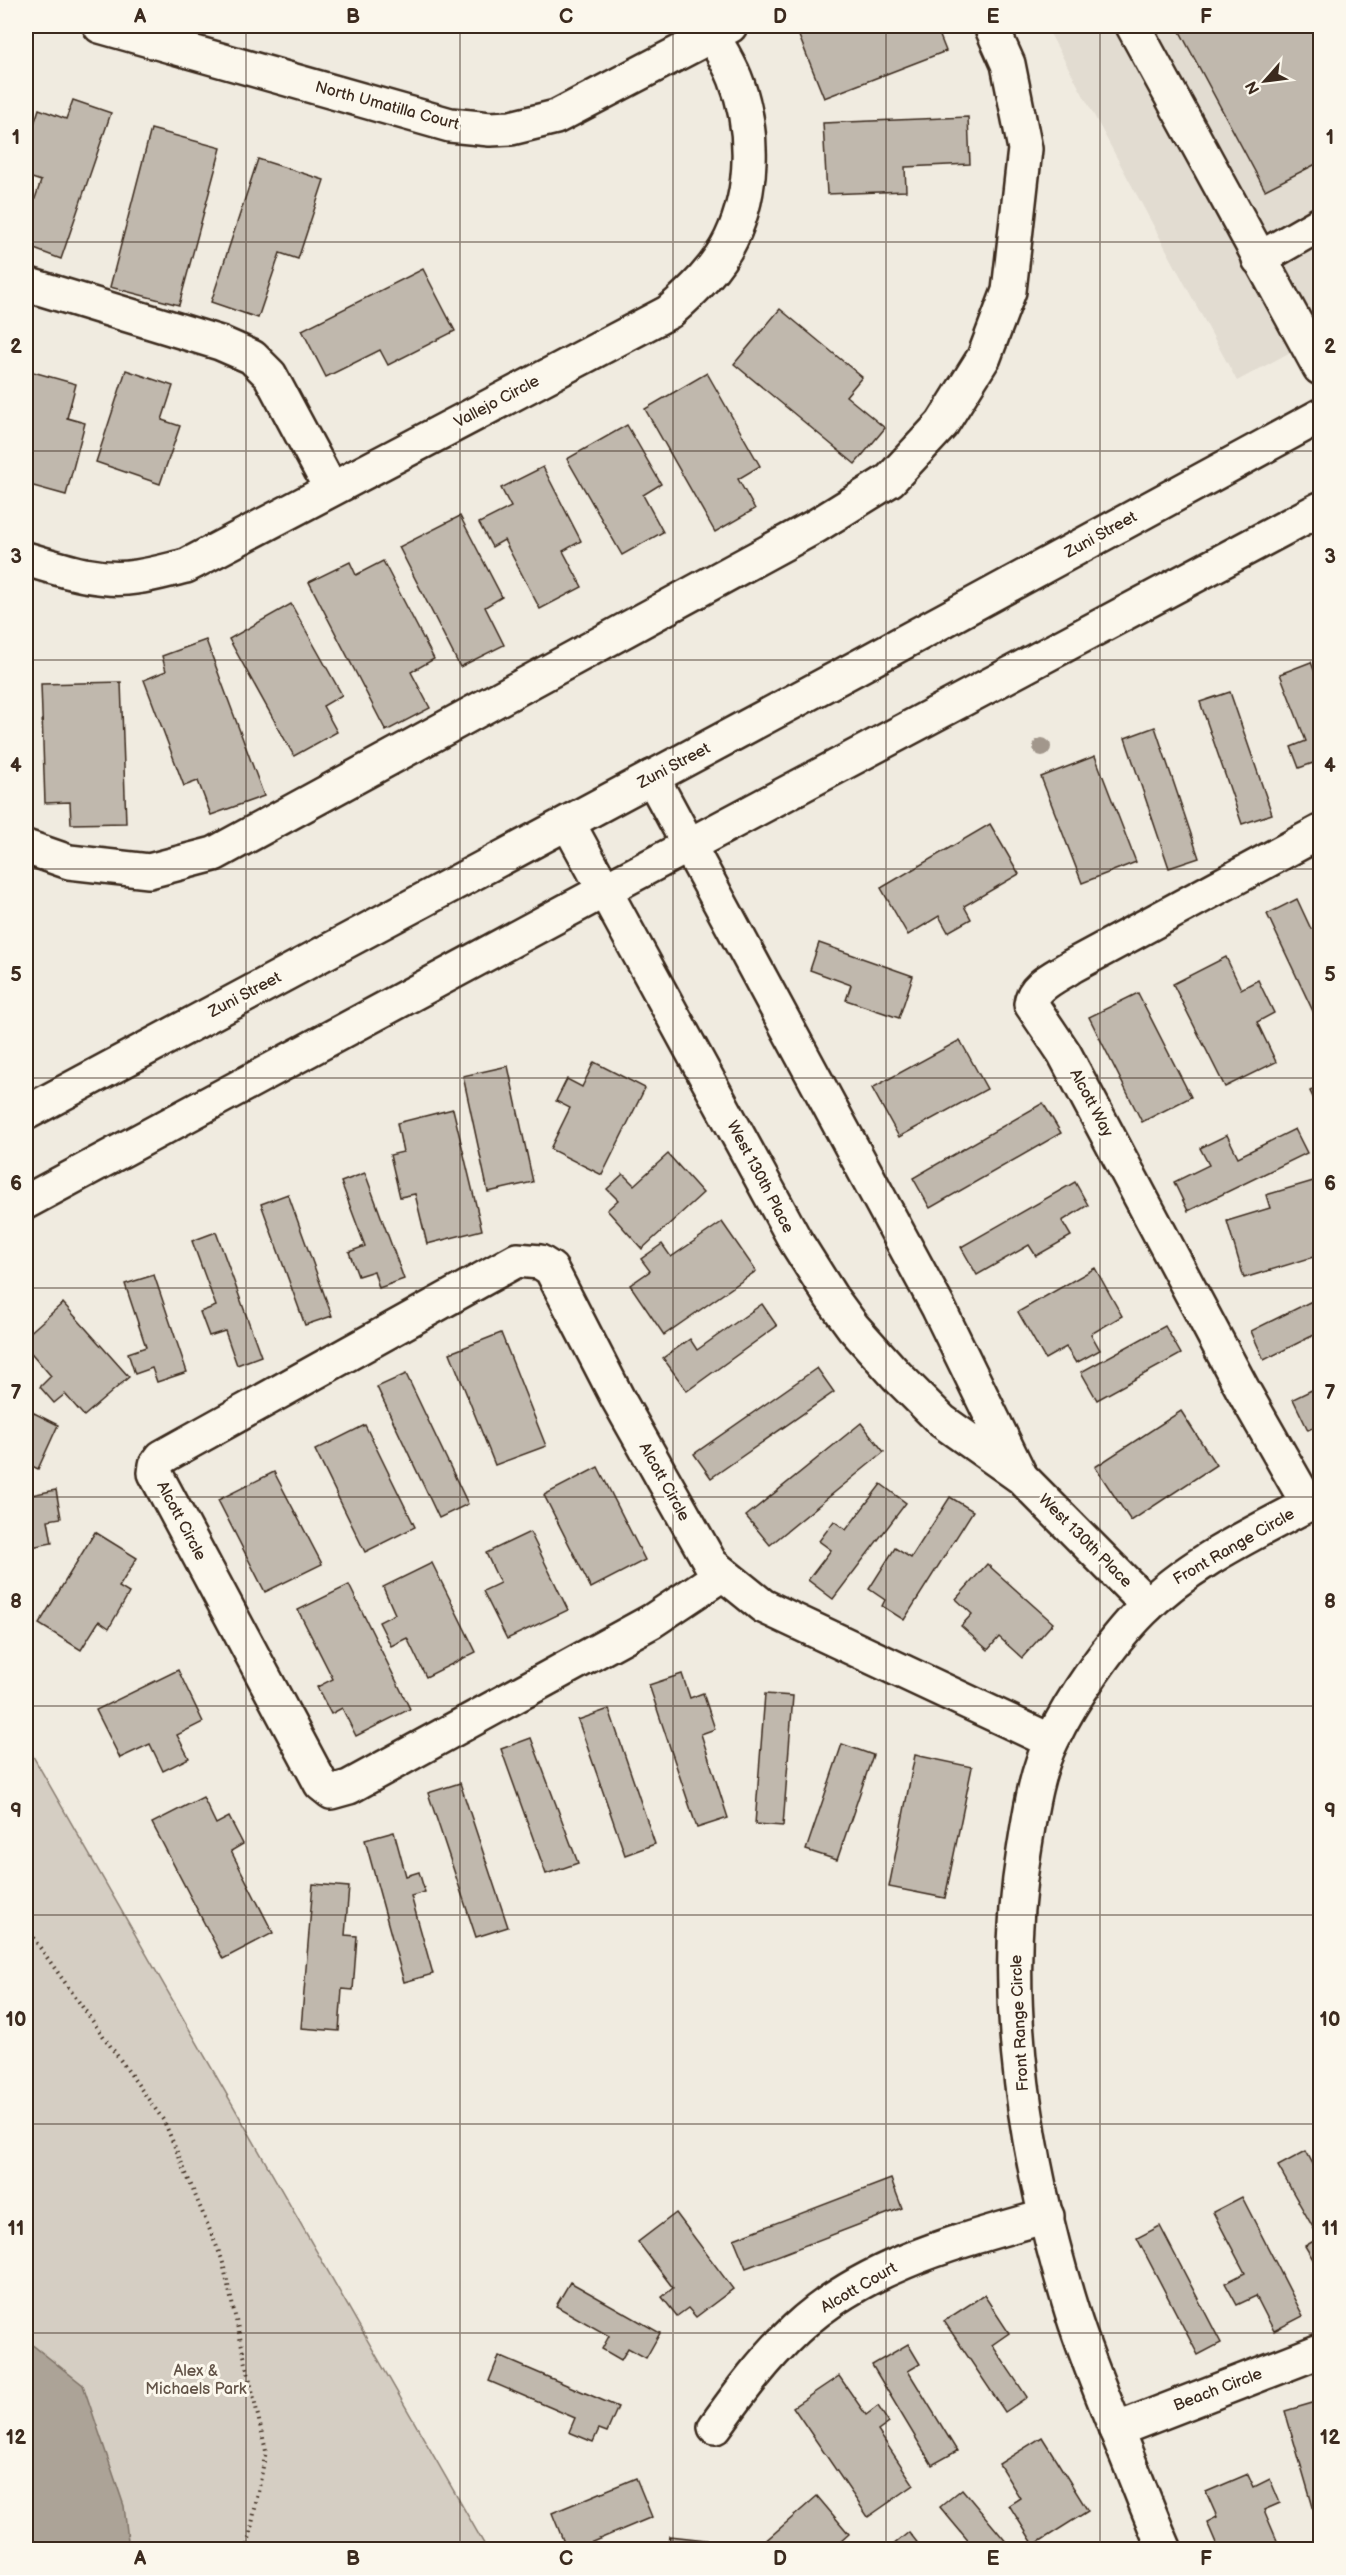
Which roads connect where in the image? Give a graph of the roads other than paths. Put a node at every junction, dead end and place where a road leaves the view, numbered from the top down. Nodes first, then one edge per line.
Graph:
1 (100, 26) edge
2 (991, 26) edge
3 (1133, 26) edge
4 (716, 29) edge
5 (1320, 224) edge
6 (1259, 259) junction
7 (26, 284) edge
8 (1320, 368) edge
9 (1320, 416) edge
10 (331, 489) junction
11 (1320, 509) edge
12 (26, 559) edge
13 (652, 777) junction
14 (568, 823) junction
15 (1320, 832) edge
16 (690, 845) junction
17 (26, 847) edge
18 (605, 890) junction
19 (26, 1113) edge
20 (26, 1202) edge
21 (1021, 1477) junction
22 (1314, 1501) edge
23 (721, 1575) junction
24 (1148, 1605) junction
25 (1051, 1741) junction
26 (1047, 2216) junction
27 (1320, 2351) edge
28 (715, 2427) dead end
29 (1116, 2430) junction
30 (1160, 2548) edge

1 - 4 street, North Umatilla Court
2 - 17 street
3 - 6 street
4 - 10 street, Vallejo Circle
5 - 6 street
6 - 8 street
7 - 10 street
9 - 13 street, Zuni Street
10 - 12 street, Vallejo Circle
11 - 16 street
13 - 14 street, Zuni Street
13 - 16 street, West 130th Place
14 - 18 street, West 130th Place
14 - 19 street, Zuni Street
15 - 22 street, Alcott Way
16 - 18 street
16 - 21 street, West 130th Place
18 - 20 street
18 - 21 street, West 130th Place
21 - 24 street, West 130th Place
22 - 24 street, Front Range Circle
23 - 23 street, Alcott Circle
23 - 25 street, Alcott Circle
24 - 25 street, Front Range Circle
25 - 26 street, Front Range Circle
26 - 28 street, Alcott Court
26 - 29 street, Front Range Circle
27 - 29 street, Beach Circle
29 - 30 street, Front Range Circle

